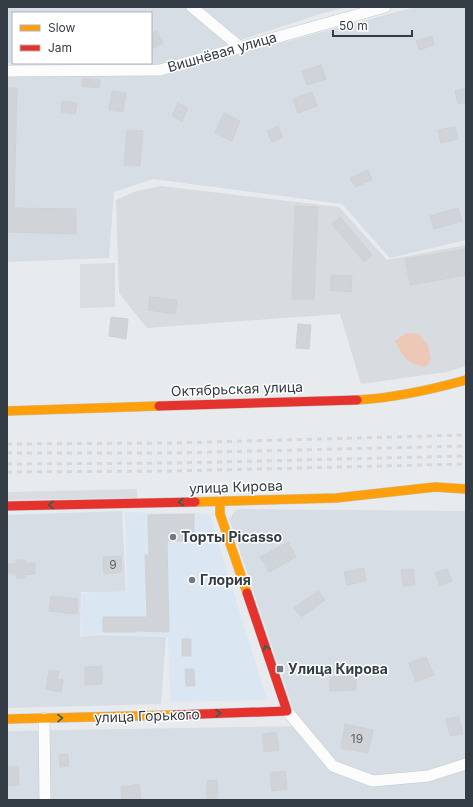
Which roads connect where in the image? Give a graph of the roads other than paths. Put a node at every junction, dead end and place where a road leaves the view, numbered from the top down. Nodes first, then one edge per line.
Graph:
1 (192, 7) edge
2 (385, 7) edge
3 (240, 47) junction
4 (7, 71) edge
5 (466, 380) edge
6 (7, 412) edge
7 (466, 489) edge
8 (220, 502) junction
9 (7, 506) edge
10 (287, 711) junction
11 (44, 718) junction
12 (7, 719) edge
13 (466, 764) edge
14 (45, 800) edge

1 - 3 street
2 - 3 street, Вишнёвая улица
3 - 4 street, Вишнёвая улица
5 - 6 street, Октябрьская улица
7 - 8 street, улица Кирова
8 -> 9 street, улица Кирова
10 -> 8 street
11 -> 10 street, улица Горького
10 - 13 street
11 - 12 street, улица Горького
11 - 14 street

